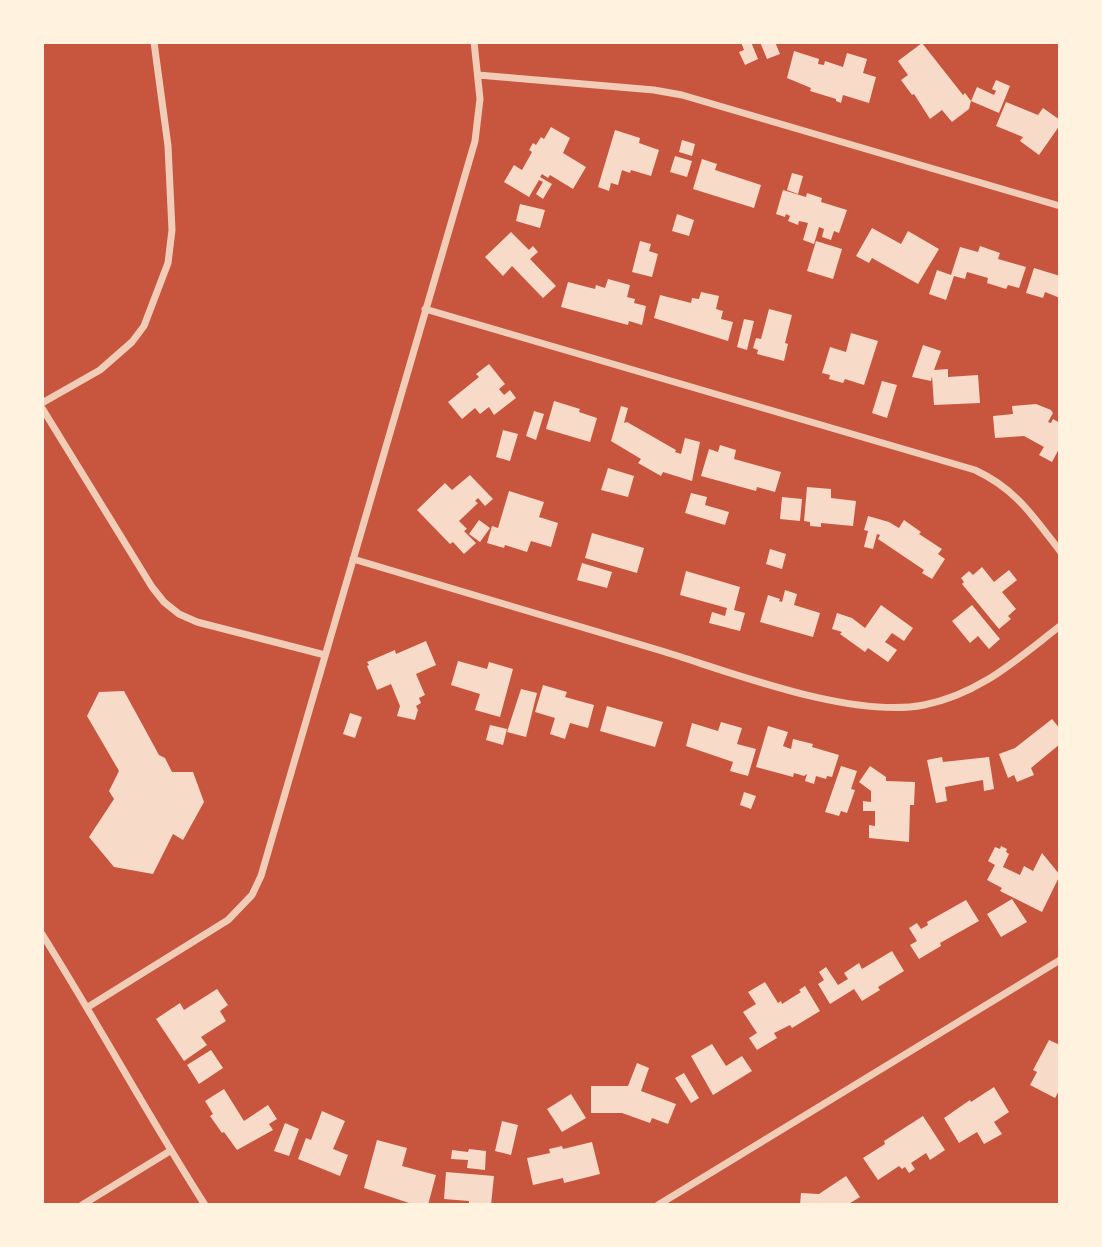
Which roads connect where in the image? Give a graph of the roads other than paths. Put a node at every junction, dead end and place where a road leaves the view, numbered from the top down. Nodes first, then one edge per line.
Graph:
1 (154, 42) edge
2 (474, 42) edge
3 (478, 75) junction
4 (1060, 206) edge
5 (425, 309) junction
6 (42, 406) edge
7 (1060, 551) edge
8 (353, 559) junction
9 (1060, 626) edge
10 (325, 655) junction
11 (42, 934) edge
12 (1060, 960) edge
13 (88, 1007) junction
14 (170, 1151) junction
15 (82, 1205) edge
16 (205, 1205) edge
17 (658, 1205) edge

1 - 6 street
2 - 3 street
3 - 4 street
3 - 5 street
5 - 7 street
5 - 8 street
6 - 10 street
8 - 9 street
8 - 10 street
10 - 13 street
11 - 13 street
12 - 17 street
13 - 14 street
14 - 15 street
14 - 16 street

